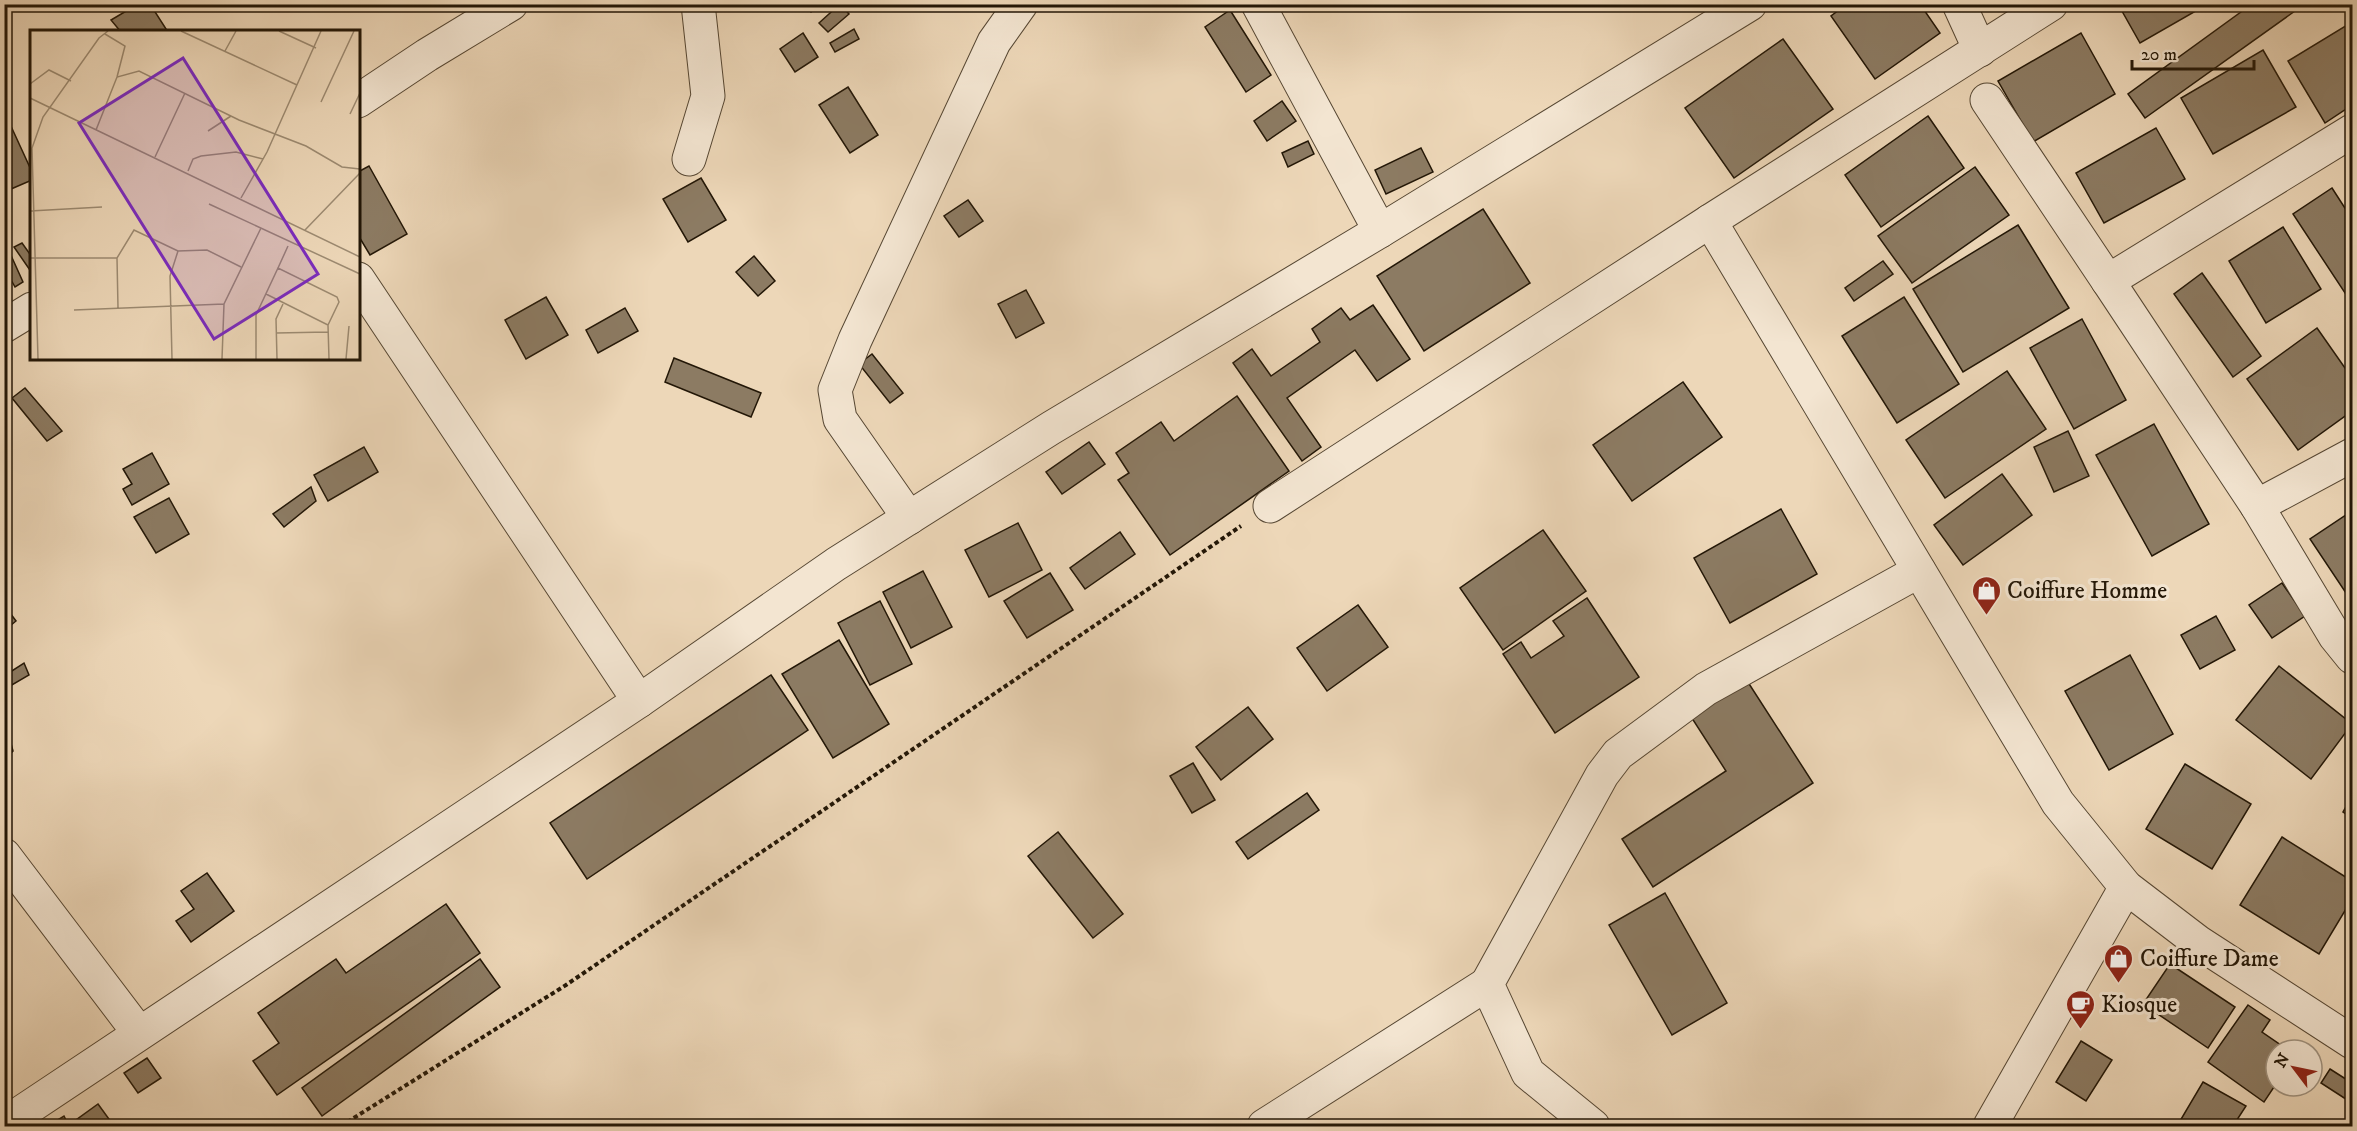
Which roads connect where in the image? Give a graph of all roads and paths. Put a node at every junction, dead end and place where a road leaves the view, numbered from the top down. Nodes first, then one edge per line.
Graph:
1 (511, 4) edge
2 (698, 4) edge
3 (1021, 4) edge
4 (1258, 4) edge
5 (1750, 4) edge
6 (1959, 4) edge
7 (2050, 4) edge
8 (1980, 50) junction
9 (360, 100) edge
10 (1987, 100) dead end
11 (2352, 131) edge
12 (689, 159) dead end
13 (1710, 221) junction
14 (1380, 231) junction
15 (2108, 281) junction
16 (360, 282) edge
17 (30, 310) edge
18 (4, 326) edge
19 (2352, 455) edge
20 (1270, 506) joint
21 (2257, 506) junction
22 (909, 518) junction
23 (1919, 571) junction
24 (2352, 657) edge
25 (639, 701) junction
26 (4, 855) edge
27 (2126, 886) junction
28 (1487, 984) junction
29 (139, 1033) junction
30 (2352, 1042) edge
31 (4, 1124) edge
32 (341, 1126) edge
33 (1264, 1126) edge
34 (1593, 1126) edge
35 (1990, 1126) edge

1 - 9 street
2 - 12 street
3 - 22 street
4 - 14 street
5 - 14 street
6 - 8 street
7 - 8 street
8 - 13 street
10 - 15 street
11 - 15 street
13 - 20 street
13 - 23 street
14 - 22 street
15 - 21 street
16 - 25 street
17 - 18 street
19 - 21 street
20 - 32 path
21 - 24 street
22 - 25 street
23 - 27 street
23 - 28 street
25 - 29 street
26 - 29 street
27 - 30 street
27 - 35 street
28 - 33 street
28 - 34 street
29 - 31 street

